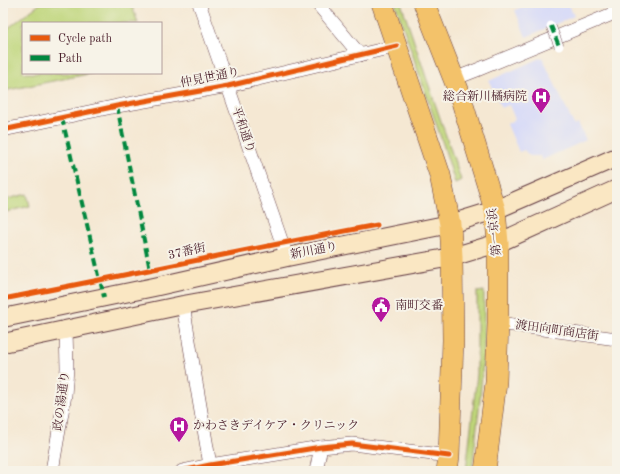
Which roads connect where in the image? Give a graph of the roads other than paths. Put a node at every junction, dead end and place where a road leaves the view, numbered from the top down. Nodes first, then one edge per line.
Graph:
1 (199, 3) edge
2 (317, 3) edge
3 (382, 3) edge
4 (424, 3) edge
5 (617, 12) edge
6 (551, 26) dead end
7 (397, 46) junction
8 (559, 46) dead end
9 (360, 56) junction
10 (454, 79) junction
11 (228, 86) junction
12 (3, 130) edge
13 (617, 157) edge
14 (617, 190) edge
15 (495, 210) junction
16 (450, 224) junction
17 (498, 242) junction
18 (287, 257) junction
19 (452, 257) junction
20 (183, 306) junction
21 (3, 318) edge
22 (498, 323) junction
23 (66, 330) junction
24 (617, 339) edge
25 (3, 343) edge
26 (321, 447) junction
27 (448, 464) edge
28 (210, 468) edge
29 (52, 471) edge
30 (182, 471) edge
31 (316, 471) edge
32 (485, 471) edge

1 - 11 street, 平和通り
2 - 9 street
3 - 7 highway
4 - 10 highway, 第一京浜
5 - 10 street
6 - 8 street, bridge
7 - 9 street, 仲見世通り
7 - 16 highway
9 - 11 street, 仲見世通り
10 - 15 highway, 第一京浜
11 - 12 street, 仲見世通り
11 - 18 street, 平和通り
13 - 15 main road, 新川通り
14 - 17 main road
15 - 16 main road, 新川通り
15 - 17 highway, 第一京浜
16 - 18 main road, 新川通り
16 - 19 highway
17 - 19 main road
17 - 22 highway, 第一京浜
18 - 21 main road, 新川通り
19 - 20 main road
19 - 27 highway
20 - 23 main road
20 - 28 street
22 - 24 street, 渡田向町商店街
22 - 32 highway, 第一京浜
23 - 25 main road
23 - 29 street, 政の湯通り
26 - 27 street
26 - 28 street
26 - 31 street
28 - 30 street

